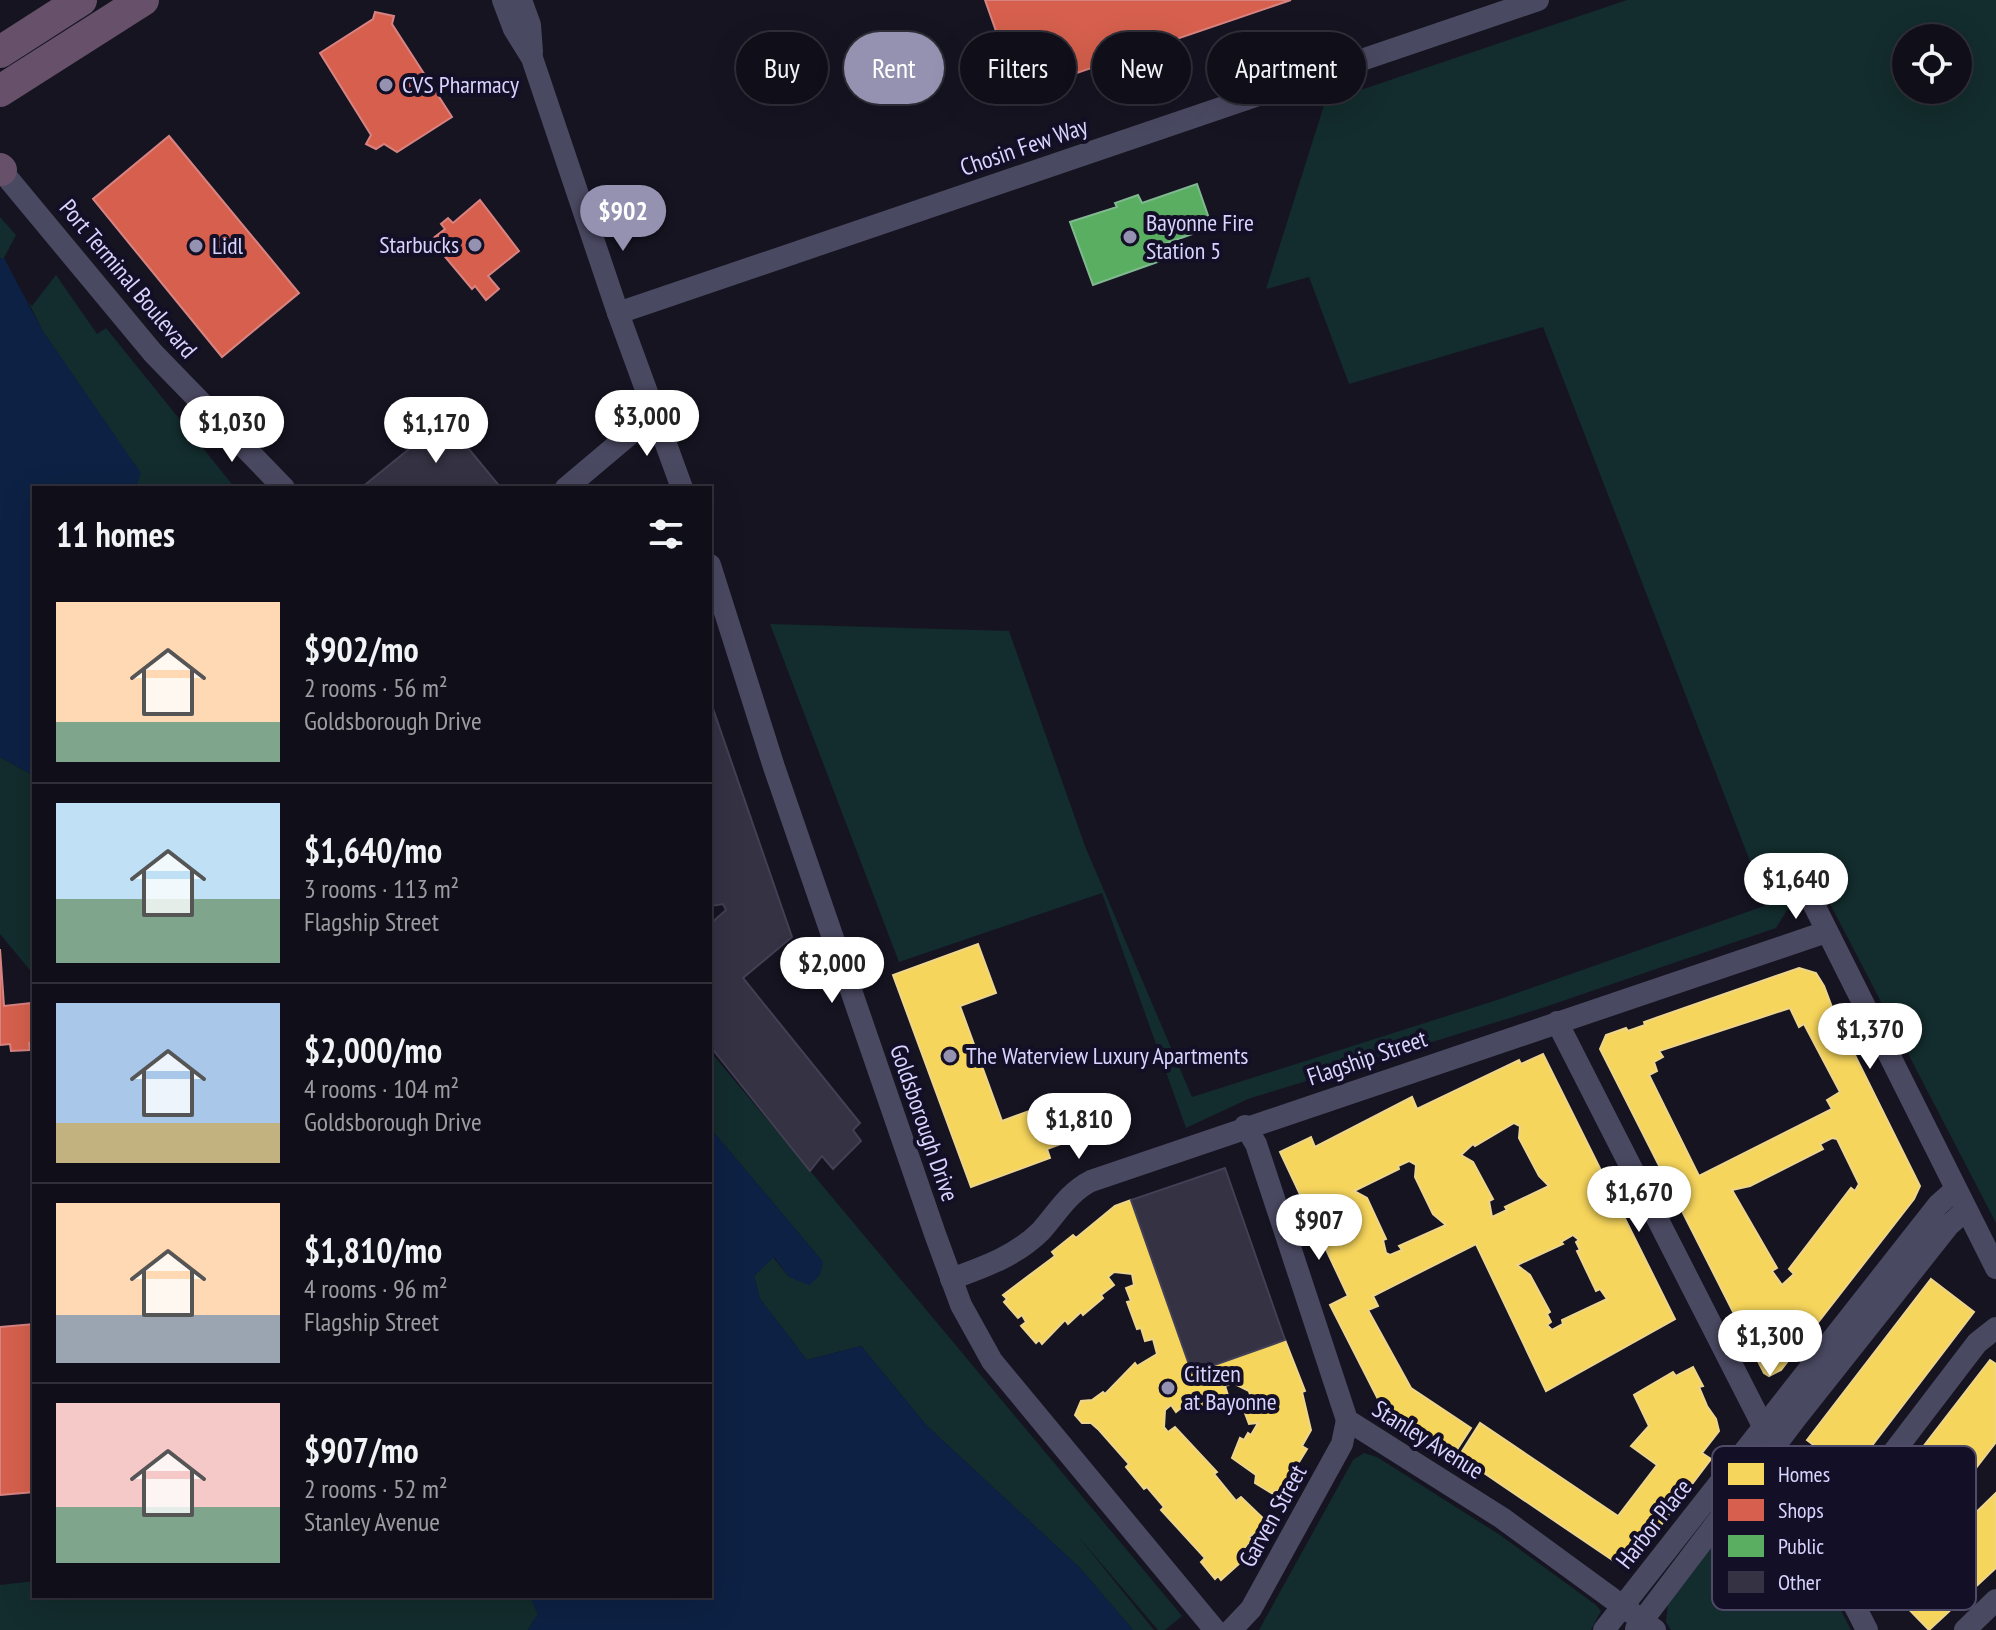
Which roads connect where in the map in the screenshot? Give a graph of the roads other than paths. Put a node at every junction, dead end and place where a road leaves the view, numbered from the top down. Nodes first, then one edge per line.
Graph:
1 (81, 0) edge
2 (143, 0) edge
3 (503, 0) edge
4 (521, 0) edge
5 (1538, 0) edge
6 (1484, 9) edge
7 (0, 52) edge
8 (53, 57) junction
9 (532, 58) junction
10 (0, 91) edge
11 (0, 110) edge
12 (0, 170) edge
13 (618, 313) junction
14 (655, 413) junction
15 (282, 486) edge
16 (568, 486) edge
17 (681, 486) edge
18 (712, 571) edge
19 (1807, 891) dead end
20 (1826, 932) junction
21 (1557, 1022) junction
22 (1245, 1126) junction
23 (1956, 1189) junction
24 (1966, 1210) junction
25 (1996, 1268) edge
26 (951, 1279) junction
27 (1996, 1328) edge
28 (1347, 1420) junction
29 (1762, 1426) junction
30 (1746, 1446) edge
31 (1773, 1446) edge
32 (1776, 1446) edge
33 (1898, 1446) edge
34 (1712, 1490) edge
35 (1712, 1533) edge
36 (1996, 1600) edge
37 (1623, 1605) junction
38 (1857, 1610) edge
39 (1644, 1627) edge
40 (1215, 1630) edge
41 (1231, 1630) edge
42 (1604, 1630) edge
43 (1867, 1630) edge
44 (1965, 1630) edge

1 - 7 highway
2 - 8 highway
3 - 9 street
4 - 9 street
5 - 6 street, Chosin Few Way
6 - 13 street, Chosin Few Way
8 - 10 highway
8 - 11 highway
9 - 13 street
12 - 15 street, Port Terminal Boulevard
13 - 14 street
14 - 16 street
14 - 17 street
18 - 26 street, Goldsborough Drive
19 - 20 street
20 - 21 street, Flagship Street
20 - 23 street
21 - 22 street, Flagship Street
21 - 29 street
22 - 26 street, Flagship Street
22 - 28 street, Stanley Avenue
23 - 24 street
23 - 29 street, Harbor Place
24 - 25 street
24 - 32 street, Harbor Place
26 - 40 street, Goldsborough Drive
27 - 33 street
28 - 37 street, Stanley Avenue
28 - 41 street, Garven Street
29 - 30 street, Harbor Place
29 - 31 street
34 - 37 street, Harbor Place
35 - 39 street, Harbor Place
36 - 44 street
37 - 39 street, Stanley Avenue
37 - 42 street, Harbor Place
38 - 43 street

